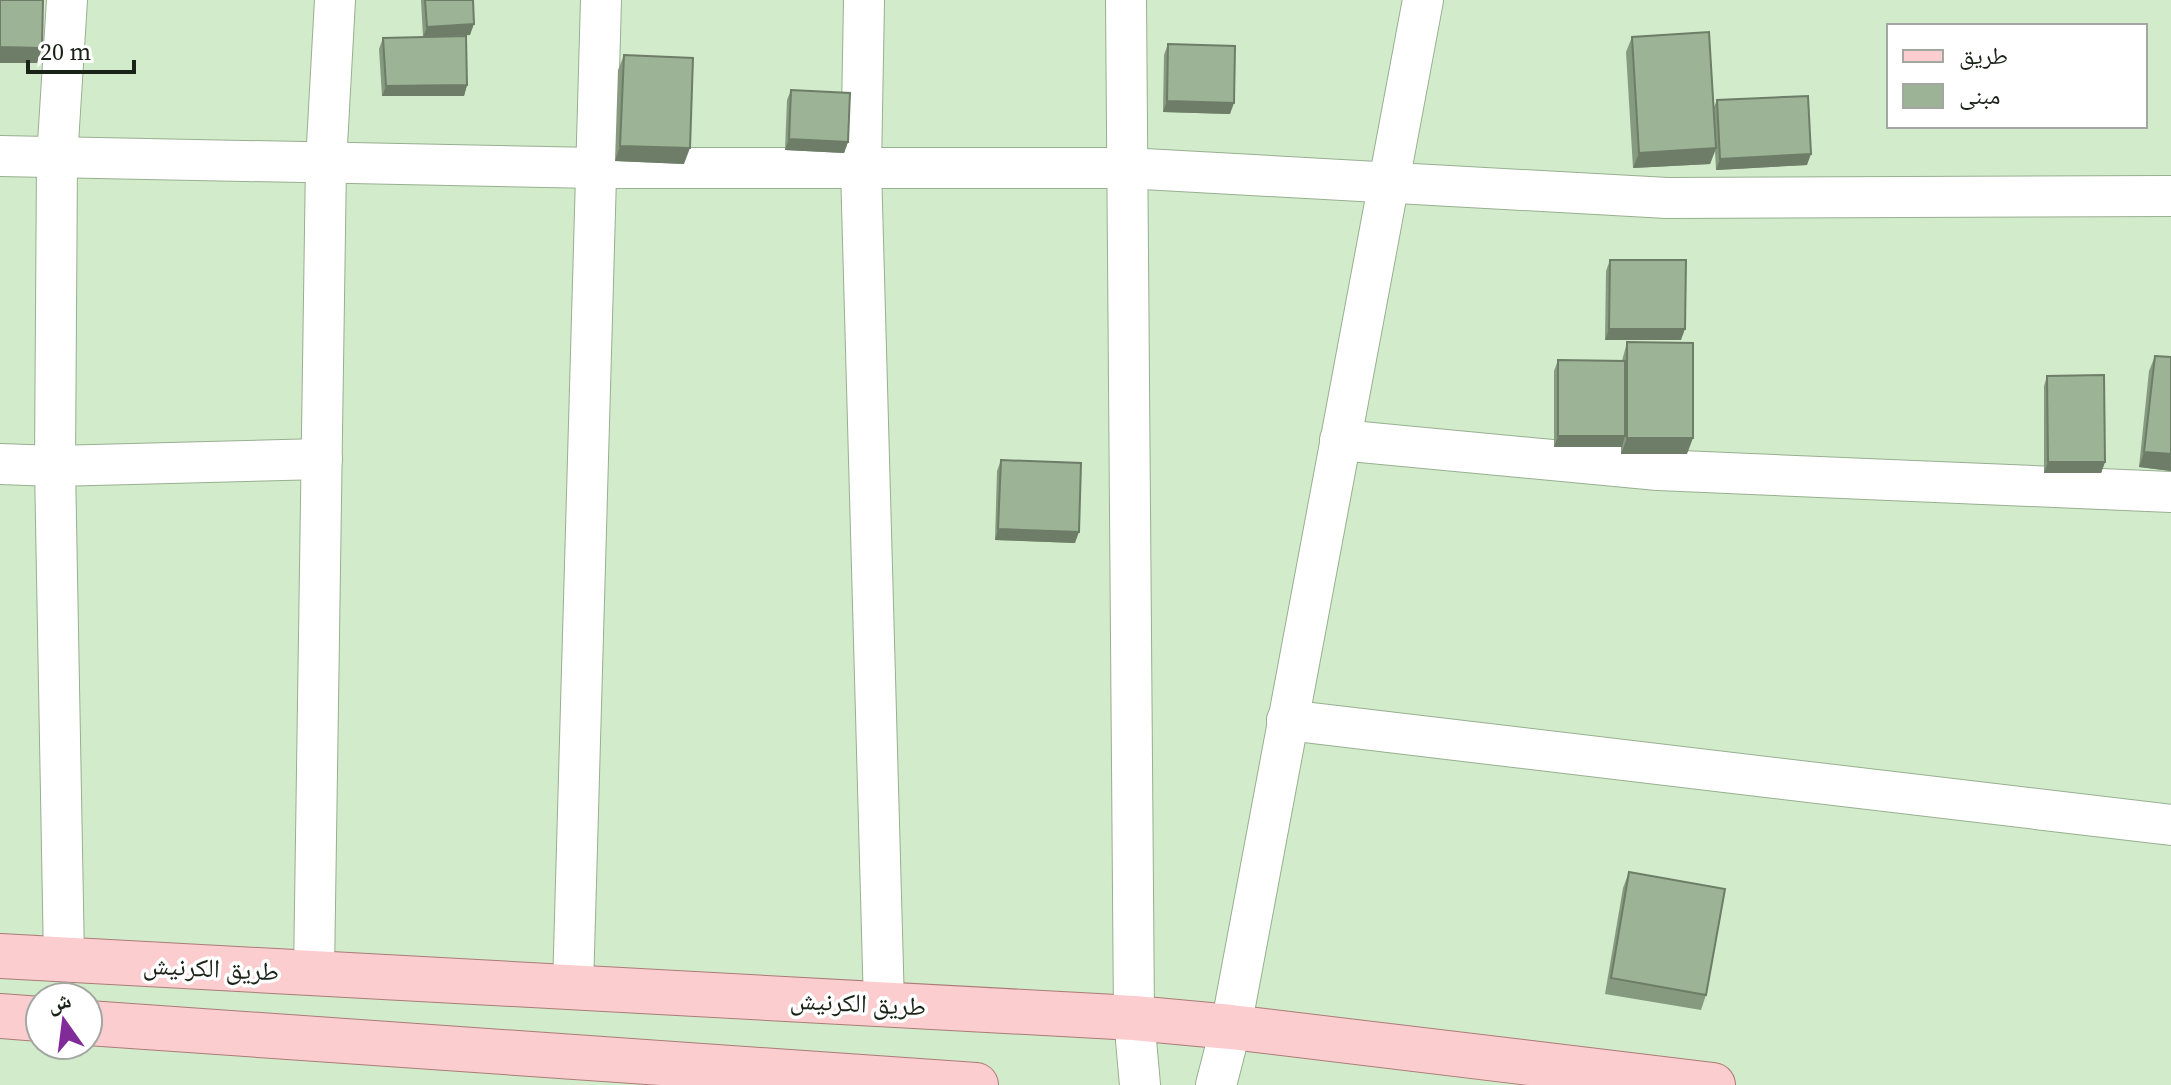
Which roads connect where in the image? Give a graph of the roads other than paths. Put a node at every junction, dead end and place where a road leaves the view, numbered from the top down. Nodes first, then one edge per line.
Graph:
1 (67, 0) edge
2 (335, 0) edge
3 (601, 0) edge
4 (864, 0) edge
5 (1126, 0) edge
6 (1423, 0) edge
7 (0, 156) edge
8 (57, 159) junction
9 (326, 163) junction
10 (596, 168) junction
11 (861, 168) junction
12 (1126, 168) junction
13 (1389, 184) junction
14 (2171, 196) edge
15 (1340, 440) junction
16 (322, 459) junction
17 (0, 464) edge
18 (55, 466) junction
19 (2171, 492) edge
20 (1287, 720) junction
21 (2171, 825) edge
22 (0, 956) edge
23 (64, 959) junction
24 (314, 973) junction
25 (573, 988) junction
26 (884, 1005) junction
27 (0, 1016) edge
28 (24, 1018) edge
29 (1134, 1018) junction
30 (104, 1024) edge
31 (1231, 1027) junction
32 (976, 1085) edge
33 (1140, 1085) edge
34 (1216, 1085) edge
35 (1713, 1085) edge

1 - 8 street
2 - 9 street
3 - 10 street
4 - 11 street
5 - 12 street
6 - 13 street
7 - 8 street
8 - 9 street
8 - 18 street
9 - 10 street
9 - 16 street
10 - 11 street
10 - 25 street
11 - 12 street
11 - 26 street
12 - 13 street
12 - 29 street
13 - 14 street
13 - 15 street
15 - 19 street
15 - 20 street
16 - 18 street
16 - 24 street
17 - 18 street
18 - 23 street
20 - 21 street
20 - 31 street
22 - 23 main road, طريق الكرنيش
23 - 24 main road, طريق الكرنيش
24 - 25 main road, طريق الكرنيش
25 - 26 main road, طريق الكرنيش
26 - 29 main road, طريق الكرنيش
27 - 28 main road
29 - 31 main road, طريق الكرنيش
29 - 33 street
30 - 32 main road
31 - 34 street
31 - 35 main road, طريق الكرنيش

